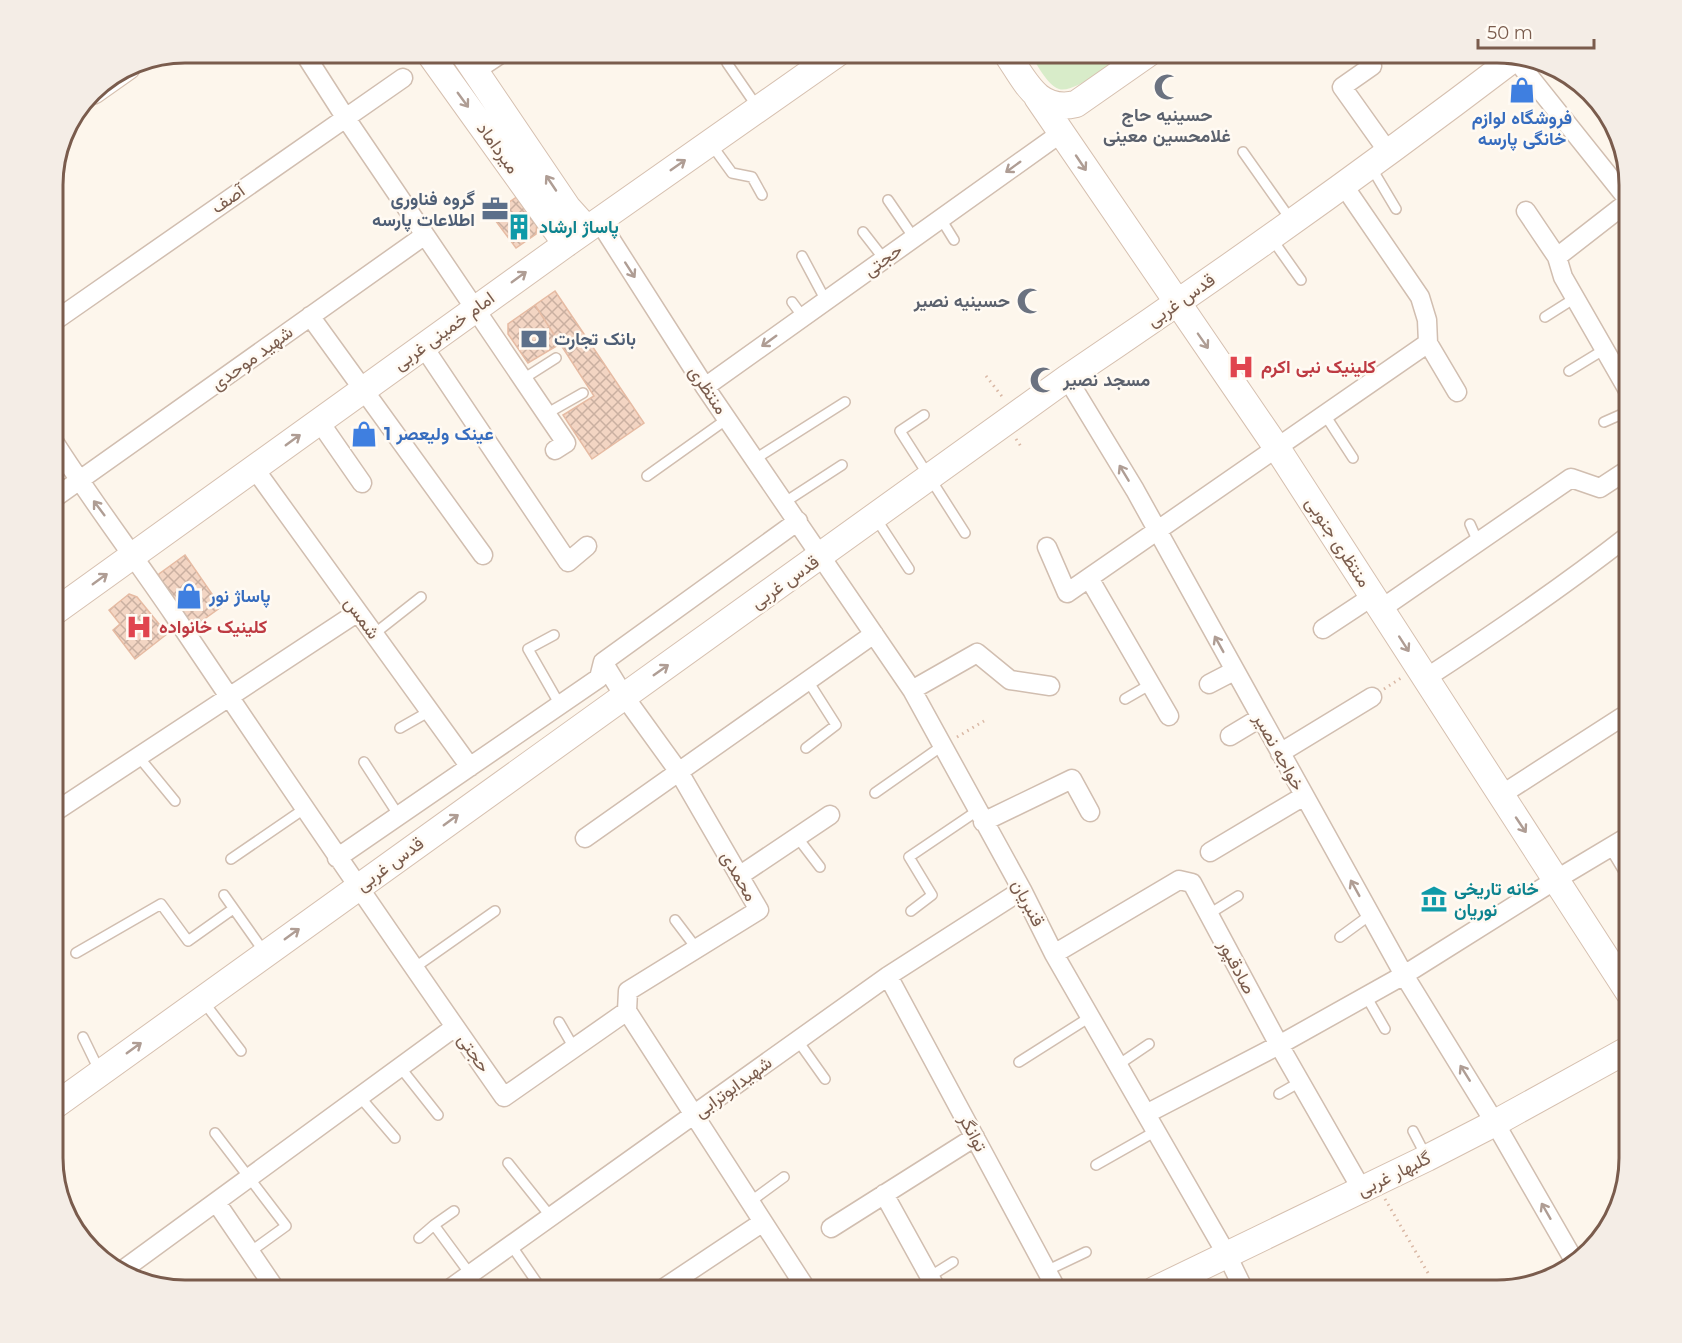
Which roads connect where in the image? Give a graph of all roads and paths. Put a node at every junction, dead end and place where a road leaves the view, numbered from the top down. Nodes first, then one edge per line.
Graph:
1 (311, 63) edge
2 (437, 63) edge
3 (470, 63) edge
4 (727, 63) dead end
5 (822, 63) edge
6 (1014, 63) edge
7 (1134, 63) edge
8 (1507, 63) edge
9 (1522, 65) edge
10 (1372, 66) dead end
11 (403, 78) dead end
12 (1037, 97) junction
13 (758, 108) junction
14 (345, 117) junction
15 (1061, 133) junction
16 (709, 142) junction
17 (1243, 152) dead end
18 (1380, 160) junction
19 (1619, 183) edge
20 (1344, 186) junction
21 (762, 195) dead end
22 (888, 200) dead end
23 (1619, 200) edge
24 (1396, 209) dead end
25 (1526, 211) dead end
26 (941, 219) junction
27 (1293, 222) junction
28 (593, 225) junction
29 (863, 232) dead end
30 (426, 235) junction
31 (1270, 237) junction
32 (914, 238) junction
33 (954, 240) dead end
34 (566, 244) junction
35 (802, 256) dead end
36 (1557, 257) junction
37 (884, 260) junction
38 (1301, 280) dead end
39 (1575, 298) junction
40 (826, 301) junction
41 (792, 302) dead end
42 (1178, 304) junction
43 (475, 309) junction
44 (63, 315) edge
45 (310, 316) junction
46 (803, 317) junction
47 (1545, 317) dead end
48 (1428, 343) junction
49 (423, 346) junction
50 (1605, 349) junction
51 (556, 358) dead end
52 (1569, 370) dead end
53 (1619, 374) edge
54 (986, 376) dead end
55 (1067, 378) junction
56 (523, 379) junction
57 (705, 387) junction
58 (362, 391) junction
59 (1457, 392) dead end
60 (583, 393) dead end
61 (845, 402) dead end
62 (546, 414) junction
63 (1325, 414) junction
64 (924, 415) dead end
65 (1016, 415) junction
66 (1619, 415) edge
67 (727, 419) junction
68 (319, 421) junction
69 (1604, 422) dead end
70 (1277, 448) junction
71 (555, 450) dead end
72 (63, 456) edge
73 (1353, 458) dead end
74 (755, 459) junction
75 (842, 465) dead end
76 (254, 468) junction
77 (647, 476) dead end
78 (1619, 476) edge
79 (930, 477) junction
80 (79, 481) junction
81 (362, 483) dead end
82 (63, 492) edge
83 (785, 502) junction
84 (875, 517) junction
85 (798, 521) junction
86 (1470, 524) dead end
87 (1157, 531) junction
88 (965, 533) dead end
89 (1478, 542) junction
90 (1619, 543) edge
91 (587, 546) dead end
92 (1047, 547) dead end
93 (133, 555) junction
94 (483, 555) dead end
95 (822, 555) junction
96 (909, 569) dead end
97 (1089, 578) junction
98 (421, 597) dead end
99 (1377, 603) junction
100 (63, 606) edge
101 (358, 612) junction
102 (1323, 629) dead end
103 (374, 634) junction
104 (874, 634) junction
105 (554, 635) dead end
106 (603, 662) junction
107 (1234, 671) junction
108 (1422, 673) junction
109 (808, 681) junction
110 (1150, 684) junction
111 (1209, 684) dead end
112 (1050, 686) dead end
113 (912, 690) junction
114 (228, 696) junction
115 (624, 696) junction
116 (1372, 697) joint
117 (1125, 699) dead end
118 (560, 705) junction
119 (430, 711) junction
120 (1169, 716) dead end
121 (1260, 718) junction
122 (1619, 719) edge
123 (984, 721) dead end
124 (400, 729) dead end
125 (1230, 736) dead end
126 (942, 746) junction
127 (806, 748) dead end
128 (1280, 753) junction
129 (138, 756) junction
130 (364, 762) dead end
131 (470, 767) junction
132 (679, 772) junction
133 (875, 793) dead end
134 (1501, 795) junction
135 (1304, 796) junction
136 (175, 801) dead end
137 (63, 806) edge
138 (304, 808) junction
139 (1090, 812) dead end
140 (830, 814) dead end
141 (399, 816) junction
142 (980, 817) junction
143 (797, 837) junction
144 (585, 838) dead end
145 (1619, 843) edge
146 (1210, 852) dead end
147 (338, 858) junction
148 (231, 859) dead end
149 (819, 867) dead end
150 (740, 876) junction
151 (1557, 879) junction
152 (357, 887) junction
153 (1022, 890) junction
154 (224, 896) dead end
155 (1238, 896) dead end
156 (233, 909) junction
157 (495, 911) dead end
158 (911, 911) dead end
159 (1209, 914) junction
160 (1370, 915) junction
161 (675, 920) dead end
162 (1340, 937) dead end
163 (697, 949) junction
164 (76, 953) dead end
165 (265, 953) junction
166 (1054, 954) junction
167 (414, 968) junction
168 (1404, 975) junction
169 (888, 976) junction
170 (1619, 977) edge
171 (1366, 996) junction
172 (202, 999) junction
173 (627, 1011) junction
174 (1090, 1017) junction
175 (559, 1022) dead end
176 (455, 1027) junction
177 (1384, 1029) dead end
178 (83, 1037) dead end
179 (798, 1041) junction
180 (1149, 1044) dead end
181 (1279, 1045) junction
182 (574, 1048) junction
183 (241, 1051) dead end
184 (1619, 1055) edge
185 (1019, 1062) dead end
186 (1118, 1065) junction
187 (400, 1067) junction
188 (100, 1073) junction
189 (825, 1079) dead end
190 (1300, 1082) junction
191 (1279, 1094) dead end
192 (360, 1096) junction
193 (63, 1097) edge
194 (1146, 1114) junction
195 (438, 1115) dead end
196 (694, 1115) junction
197 (1496, 1123) junction
198 (1156, 1131) junction
199 (1413, 1131) dead end
200 (215, 1133) dead end
201 (975, 1137) junction
202 (395, 1138) dead end
203 (1427, 1158) junction
204 (508, 1163) dead end
205 (1096, 1165) dead end
206 (250, 1177) junction
207 (784, 1177) dead end
208 (1369, 1186) junction
209 (884, 1194) junction
210 (216, 1202) junction
211 (750, 1202) junction
212 (454, 1211) dead end
213 (550, 1217) junction
214 (763, 1222) junction
215 (434, 1225) junction
216 (831, 1227) dead end
217 (418, 1238) dead end
218 (511, 1245) junction
219 (250, 1252) junction
220 (1086, 1252) dead end
221 (1227, 1255) junction
222 (1571, 1255) edge
223 (952, 1262) dead end
224 (129, 1266) edge
225 (1046, 1271) junction
226 (1428, 1273) dead end
227 (269, 1280) edge
228 (458, 1280) edge
229 (465, 1280) edge
230 (535, 1280) edge
231 (676, 1280) edge
232 (801, 1280) edge
233 (931, 1280) edge
234 (936, 1280) edge
235 (1051, 1280) edge
236 (1175, 1280) edge
237 (1239, 1280) edge

1 - 14 street
2 -> 34 street, میرداماد
28 -> 3 street, میرداماد
4 - 13 lane
5 - 13 street, امام خمینی غربی
6 - 12 street, منتظری جنوبی
7 - 12 street
8 - 18 street, قدس غربی
9 - 19 street
10 - 18 street
11 - 14 street, آصف
12 - 15 street, منتظری جنوبی
13 - 16 street, امام خمینی غربی
14 - 30 street
14 - 44 street, آصف
15 -> 26 street, حجتی
15 -> 42 street, منتظری جنوبی
16 - 21 lane
28 -> 16 street, امام خمینی غربی
17 - 27 lane
18 - 20 street, قدس غربی
18 - 24 lane
20 - 27 street, قدس غربی
20 - 48 street
22 - 32 lane
23 - 36 street
25 - 36 street
26 - 32 street, حجتی
26 - 33 lane
27 - 31 street, قدس غربی
28 - 34 street, امام خمینی غربی
28 -> 57 street, منتظری
29 - 37 lane
30 - 43 street
30 - 45 street, شهید موحدی
31 - 38 lane
31 - 42 street, قدس غربی
32 - 37 street, حجتی
43 -> 34 street, امام خمینی غربی
35 - 40 lane
36 - 39 street
37 - 40 street, حجتی
39 - 47 lane
39 - 50 street
40 - 46 street, حجتی
41 - 46 lane
42 - 55 street, قدس غربی
42 -> 70 street, منتظری جنوبی
43 - 49 street, امام خمینی غربی
43 - 56 street
45 - 58 street
45 - 80 street, شهید موحدی
46 -> 57 street, حجتی
48 - 59 street
48 - 63 street
49 - 58 street, امام خمینی غربی
49 - 91 street
50 - 52 lane
50 - 53 street
51 - 56 lane
54 - 65 path
55 - 65 street, قدس غربی
87 -> 55 street, خواجه نصیر
56 - 62 street
57 - 67 street, منتظری
58 - 68 street, امام خمینی غربی
58 - 94 street
60 - 62 lane
61 - 74 lane
62 - 71 street
63 - 70 street
63 - 73 lane
64 - 79 lane
65 - 79 street, قدس غربی
66 - 69 lane
67 - 74 street, منتظری
67 - 77 lane
76 -> 68 street, امام خمینی غربی
68 - 81 street
70 - 87 street
70 - 99 street, منتظری جنوبی
72 - 80 street, حجتی
74 - 83 street, منتظری
75 - 83 lane
76 - 93 street, امام خمینی غربی
76 - 101 street, شمس
78 - 89 street
79 - 84 street, قدس غربی
79 - 88 lane
80 - 82 street, شهید موحدی
93 -> 80 street, حجتی
83 - 85 street, منتظری
84 - 95 street, قدس غربی
84 - 96 lane
85 - 95 street, منتظری
85 - 106 street
86 - 89 lane
87 - 97 street
107 -> 87 street, خواجه نصیر
89 - 99 street
90 - 108 street
92 - 97 street
100 -> 93 street, امام خمینی غربی
93 - 114 street, حجتی
95 - 104 street, قنبریان
115 -> 95 street, قدس غربی
97 - 110 street
98 - 103 lane
99 - 102 street
99 -> 108 street, منتظری جنوبی
101 - 103 street, شمس
101 - 114 street
103 - 119 street, شمس
104 - 109 street
104 - 113 street, قنبریان
105 - 118 lane
106 - 115 street, محمدی
106 - 118 street
107 - 111 street
107 - 121 street, خواجه نصیر
108 - 116 path
108 - 134 street, منتظری جنوبی
109 - 127 lane
109 - 132 street
110 - 117 lane
110 - 120 street
112 - 113 street
113 - 126 street, قنبریان
114 - 129 street
114 - 138 street, حجتی
115 - 132 street, محمدی
152 -> 115 street, قدس غربی
116 - 128 street
118 - 131 street
119 - 124 lane
119 - 131 street, شمس
121 - 125 street
121 - 128 street, خواجه نصیر
122 - 134 street
123 - 126 path
126 - 133 lane
126 - 142 street, قنبریان
128 - 135 street, خواجه نصیر
129 - 136 lane
129 - 137 street
130 - 141 lane
131 - 141 street
132 - 144 street
132 - 150 street, محمدی
134 -> 151 street, منتظری جنوبی
135 - 146 street
160 -> 135 street, خواجه نصیر
138 - 147 street, حجتی
138 - 148 lane
139 - 142 street
140 - 143 street
141 - 147 street
142 - 153 street, قنبریان
142 - 158 lane
143 - 149 lane
143 - 150 street
145 - 151 street
147 - 152 street, حجتی
150 - 163 street, محمدی
151 - 168 street
151 - 170 street, منتظری جنوبی
165 -> 152 street, قدس غربی
152 - 167 street, حجتی
153 - 166 street, قنبریان
153 - 169 street, شهیدابوترابی
154 - 156 lane
155 - 159 lane
156 - 164 lane
156 - 165 lane
157 - 167 lane
159 - 166 street, صادقپور
159 - 181 street, صادقپور
160 - 162 lane
160 - 168 street, خواجه نصیر
161 - 163 lane
163 - 173 street, محمدی
165 - 172 street, قدس غربی
166 - 174 street, قنبریان
167 - 176 street, حجتی
168 - 171 street
197 -> 168 street, خواجه نصیر
169 - 179 street, شهیدابوترابی
169 - 201 street, توانگر
171 - 177 lane
171 - 181 street
172 - 183 lane
188 -> 172 street, قدس غربی
173 - 182 street, حجتی
173 - 196 street
174 - 185 lane
174 - 186 street, قنبریان
175 - 182 lane
176 - 182 street, حجتی
176 - 187 street
178 - 188 lane
179 - 189 lane
179 - 196 street, شهیدابوترابی
180 - 186 lane
181 - 190 street, صادقپور
181 - 194 street
184 - 197 street, گلبهار غربی
186 - 194 street, قنبریان
187 - 192 street
187 - 195 lane
188 - 193 street, قدس غربی
190 - 191 lane
190 - 208 street, صادقپور
192 - 202 lane
192 - 206 street
194 - 198 street, قنبریان
196 - 211 street
196 - 213 street, شهیدابوترابی
197 - 203 street, گلبهار غربی
222 -> 197 street, خواجه نصیر
198 - 205 lane
198 - 221 street, قنبریان
199 - 203 lane
200 - 206 lane
201 - 209 street
201 - 225 street, توانگر
203 - 208 street, گلبهار غربی
204 - 213 lane
206 - 210 street
206 - 219 lane
207 - 211 lane
208 - 221 street, گلبهار غربی
208 - 226 path
209 - 216 street
209 - 233 street
210 - 219 street
210 - 224 street
211 - 214 street
212 - 215 lane
213 - 218 street, شهیدابوترابی
214 - 231 street
214 - 232 street
215 - 217 lane
215 - 228 lane
218 - 229 street, شهیدابوترابی
218 - 230 lane
219 - 227 street
220 - 225 lane
221 - 236 street, گلبهار غربی
221 - 237 street, قنبریان
223 - 234 lane
225 - 235 street, توانگر

